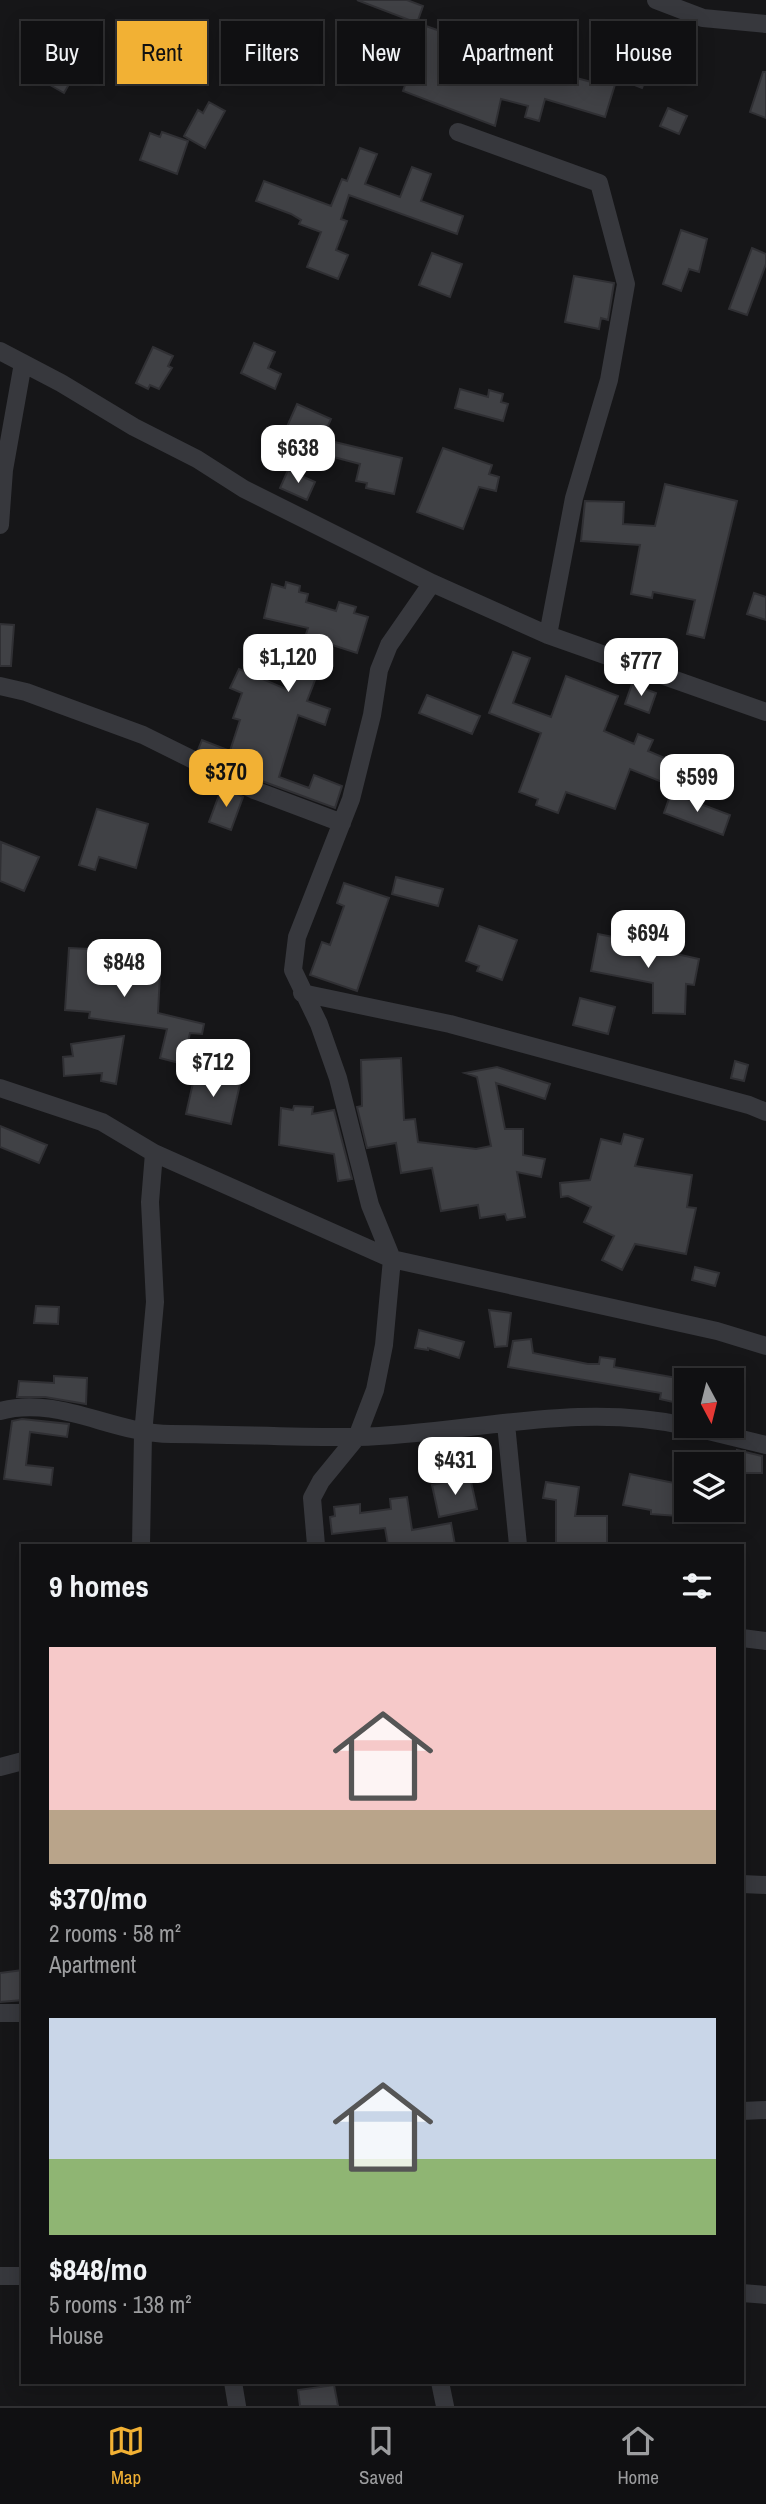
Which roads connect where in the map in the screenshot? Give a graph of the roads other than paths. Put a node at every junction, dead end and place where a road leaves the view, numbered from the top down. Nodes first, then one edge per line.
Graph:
1 (656, 0) edge
2 (766, 24) edge
3 (458, 132) dead end
4 (0, 351) edge
5 (23, 363) junction
6 (0, 526) edge
7 (432, 583) junction
8 (548, 635) junction
9 (0, 685) edge
10 (766, 712) edge
11 (342, 823) junction
12 (302, 993) junction
13 (0, 1088) edge
14 (766, 1112) edge
15 (154, 1153) junction
16 (392, 1259) junction
17 (766, 1346) edge
18 (0, 1411) edge
19 (506, 1424) junction
20 (674, 1424) edge
21 (143, 1434) junction
22 (357, 1437) junction
23 (737, 1438) edge
24 (766, 1445) edge
25 (141, 1544) edge
26 (316, 1544) edge
27 (517, 1544) edge
28 (744, 1638) edge
29 (766, 1641) edge
30 (21, 1762) edge
31 (0, 1768) edge
32 (744, 1884) edge
33 (766, 1885) edge
34 (0, 2013) edge
35 (21, 2013) edge
36 (766, 2110) edge
37 (744, 2111) edge
38 (744, 2293) edge
39 (766, 2295) edge
40 (233, 2384) edge
41 (440, 2384) edge
42 (237, 2406) edge
43 (445, 2406) edge

1 - 2 street
3 - 8 street
4 - 5 street
5 - 6 street
5 - 7 street
7 - 8 street
7 - 11 street
8 - 10 street
9 - 11 street
11 - 12 street
12 - 14 street
12 - 16 street
13 - 15 street
15 - 16 street
15 - 21 street
16 - 17 street
16 - 22 street
18 - 21 street
19 - 20 street
19 - 22 street
19 - 27 street
21 - 22 street
21 - 25 street
22 - 26 street
23 - 24 street
28 - 29 street
30 - 31 street
32 - 33 street
34 - 35 street
36 - 37 street
38 - 39 street
40 - 42 street
41 - 43 street

